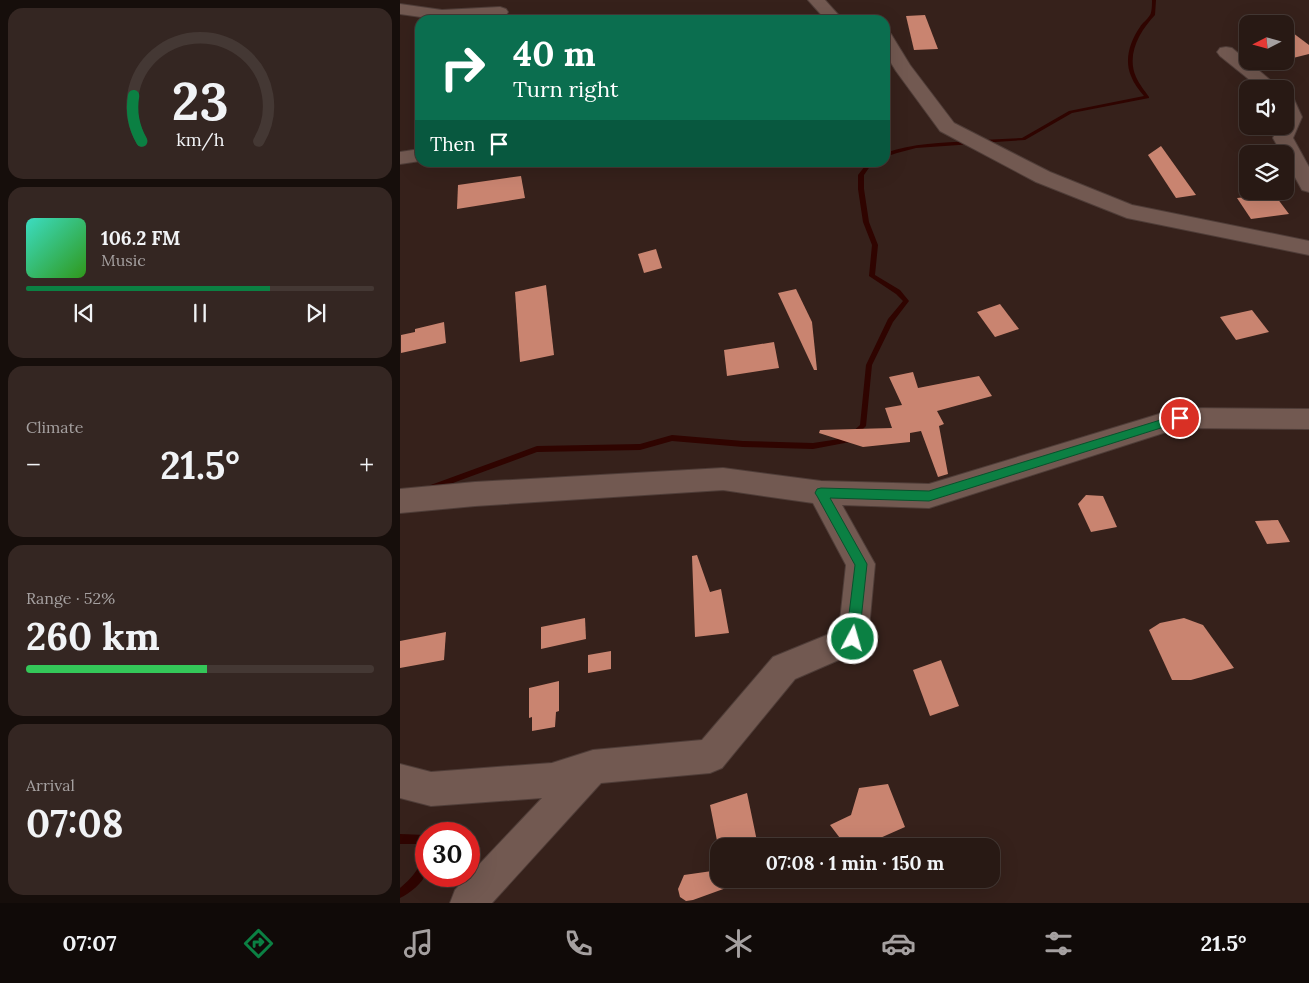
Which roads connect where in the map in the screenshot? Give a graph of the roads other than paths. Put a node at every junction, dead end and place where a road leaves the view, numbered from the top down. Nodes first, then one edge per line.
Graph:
1 (816, 0) edge
2 (400, 9) edge
3 (500, 12) dead end
4 (830, 15) edge
5 (890, 47) edge
6 (1226, 52) dead end
7 (1261, 80) edge
8 (1284, 135) edge
9 (415, 156) edge
10 (400, 158) edge
11 (1309, 185) edge
12 (1309, 248) edge
13 (1309, 419) edge
14 (821, 493) junction
15 (400, 501) edge
16 (593, 767) junction
17 (400, 782) edge
18 (468, 903) edge

1 - 4 street
2 - 3 street
5 - 12 street
6 - 7 street
8 - 11 street
9 - 10 street
13 - 14 street
14 - 15 street
14 - 16 street
16 - 17 street
16 - 18 street

